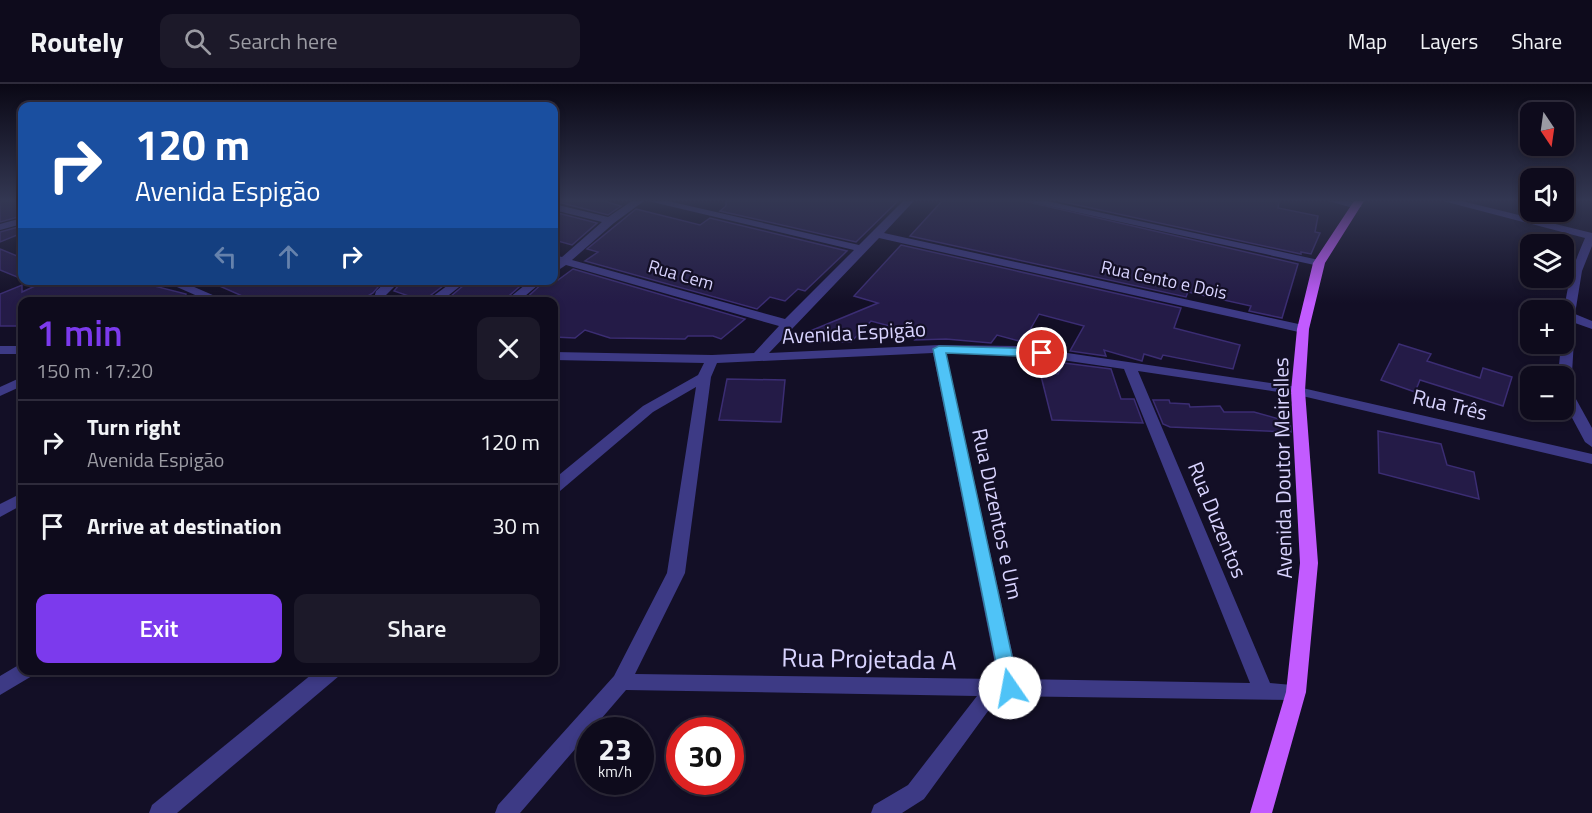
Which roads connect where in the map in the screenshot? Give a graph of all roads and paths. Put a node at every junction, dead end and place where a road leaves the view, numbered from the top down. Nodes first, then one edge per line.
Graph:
1 (592, 235) edge
2 (801, 235) edge
3 (875, 235) edge
4 (881, 235) edge
5 (1192, 235) edge
6 (1337, 235) edge
7 (1592, 236) edge
8 (862, 249) junction
9 (560, 260) edge
10 (1319, 262) junction
11 (179, 285) edge
12 (390, 285) edge
13 (456, 285) edge
14 (532, 285) edge
15 (210, 297) edge
16 (380, 297) edge
17 (438, 297) edge
18 (517, 297) edge
19 (1571, 300) edge
20 (1574, 318) edge
21 (787, 324) junction
22 (1592, 326) edge
23 (1304, 329) junction
24 (939, 349) junction
25 (0, 350) edge
26 (18, 350) edge
27 (1566, 354) edge
28 (558, 356) edge
29 (757, 358) junction
30 (712, 359) junction
31 (1129, 365) junction
32 (704, 377) junction
33 (18, 383) edge
34 (1298, 391) junction
35 (0, 392) edge
36 (1592, 442) edge
37 (1592, 459) edge
38 (558, 484) edge
39 (18, 500) edge
40 (0, 511) edge
41 (18, 675) edge
42 (326, 675) edge
43 (621, 682) junction
44 (0, 687) edge
45 (1002, 688) junction
46 (1263, 691) junction
47 (1296, 692) junction
48 (160, 813) edge
49 (506, 813) edge
50 (882, 813) edge
51 (1261, 813) edge

1 - 9 street
2 - 8 street
3 - 8 street
4 - 23 street, Rua Cento e Dois
5 - 10 street
6 - 10 main road, Avenida Doutor Meirelles
7 - 19 street
8 - 21 street
9 - 21 street, Rua Cem
10 - 23 main road, Avenida Doutor Meirelles
11 - 15 street
12 - 16 street
13 - 17 street
14 - 18 street
20 - 22 street
21 - 29 street
23 - 34 main road, Avenida Doutor Meirelles
24 - 29 street, Avenida Espigão
24 - 31 street, Avenida Espigão
24 - 45 street, Rua Duzentos e Um
25 - 26 street
27 - 36 street
28 - 30 street, Avenida Espigão
29 - 30 street, Avenida Espigão
30 - 32 street
31 - 34 street, Avenida Espigão
31 - 46 street, Rua Duzentos
32 - 38 street
32 - 43 street
33 - 35 street
34 - 37 street, Rua Três
34 - 47 main road, Avenida Doutor Meirelles
39 - 40 street
41 - 44 street
42 - 48 street
43 - 45 street, Rua Projetada A
43 - 49 street
45 - 46 street, Rua Projetada A
45 - 50 street
46 - 47 street, Rua Projetada A
47 - 51 main road, Avenida Doutor Meirelles

